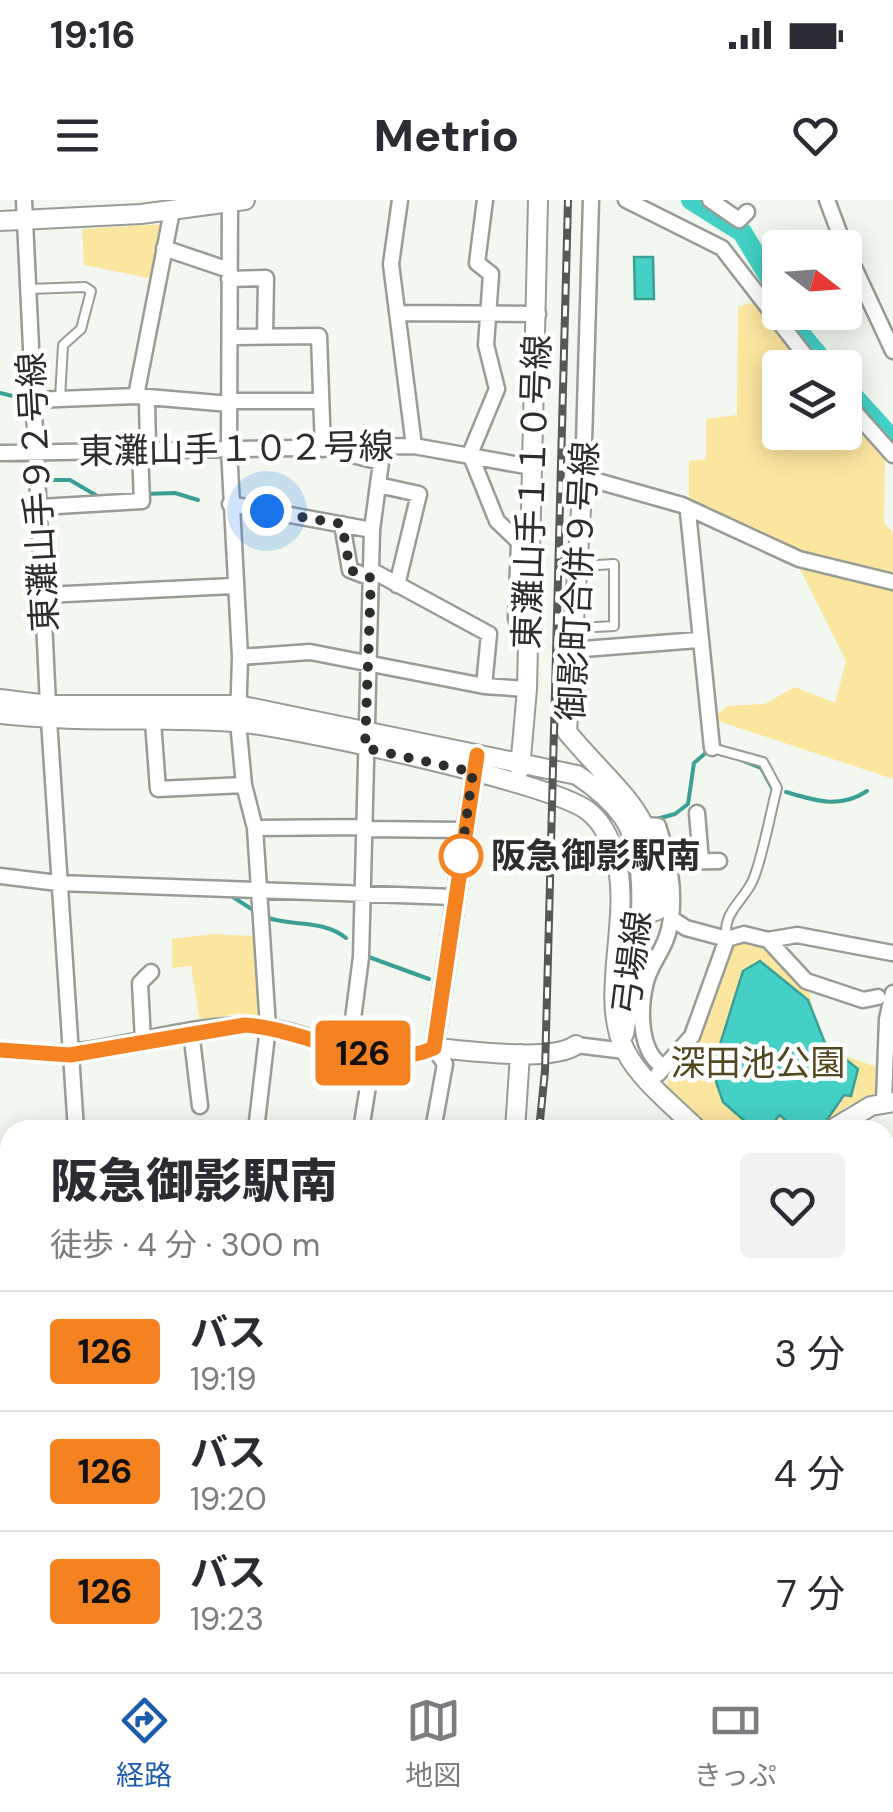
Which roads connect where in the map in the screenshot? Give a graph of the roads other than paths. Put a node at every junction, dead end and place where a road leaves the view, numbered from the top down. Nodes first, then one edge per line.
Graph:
1 (24, 200) edge
2 (400, 200) edge
3 (484, 200) edge
4 (538, 200) edge
5 (591, 200) edge
6 (626, 200) edge
7 (710, 200) edge
8 (826, 200) edge
9 (235, 201) edge
10 (175, 207) edge
11 (747, 212) dead end
12 (24, 220) junction
13 (0, 221) edge
14 (838, 230) edge
15 (164, 248) junction
16 (229, 274) junction
17 (862, 284) edge
18 (28, 289) junction
19 (488, 313) junction
20 (398, 314) junction
21 (538, 314) junction
22 (265, 336) junction
23 (230, 337) junction
24 (801, 350) edge
25 (893, 350) edge
26 (141, 397) junction
27 (60, 399) junction
28 (33, 400) junction
29 (320, 401) junction
30 (230, 402) junction
31 (862, 420) edge
32 (414, 446) junction
33 (350, 448) junction
34 (229, 449) junction
35 (323, 449) junction
36 (144, 451) junction
37 (37, 453) junction
38 (0, 454) edge
39 (470, 454) junction
40 (893, 455) edge
41 (531, 466) junction
42 (584, 477) junction
43 (378, 486) junction
44 (230, 504) junction
45 (40, 507) junction
46 (688, 512) junction
47 (342, 524) junction
48 (372, 530) junction
49 (575, 566) junction
50 (371, 574) junction
51 (893, 582) edge
52 (396, 585) junction
53 (233, 586) junction
54 (45, 595) junction
55 (528, 620) junction
56 (596, 627) dead end
57 (698, 640) junction
58 (571, 650) junction
59 (240, 657) junction
60 (369, 666) junction
61 (484, 686) junction
62 (527, 689) junction
63 (0, 700) edge
64 (49, 712) junction
65 (0, 714) edge
66 (238, 714) junction
67 (153, 722) junction
68 (366, 740) junction
69 (712, 748) joint
70 (522, 761) junction
71 (475, 764) junction
72 (244, 784) junction
73 (518, 784) junction
74 (697, 813) dead end
75 (646, 825) junction
76 (256, 828) junction
77 (364, 828) junction
78 (464, 830) junction
79 (701, 861) junction
80 (719, 861) dead end
81 (670, 862) junction
82 (0, 876) edge
83 (58, 884) junction
84 (257, 890) junction
85 (363, 894) junction
86 (455, 896) junction
87 (638, 917) junction
88 (669, 926) junction
89 (727, 939) junction
90 (768, 940) junction
91 (892, 953) edge
92 (150, 972) dead end
93 (888, 994) edge
94 (890, 1019) edge
95 (268, 1026) junction
96 (191, 1031) junction
97 (143, 1041) junction
98 (576, 1045) joint
99 (624, 1046) junction
100 (434, 1048) junction
101 (0, 1050) edge
102 (349, 1050) junction
103 (520, 1054) junction
104 (70, 1055) junction
105 (373, 1056) junction
106 (658, 1075) junction
107 (889, 1102) edge
108 (200, 1106) dead end
109 (75, 1120) edge
110 (257, 1120) edge
111 (363, 1120) edge
112 (435, 1120) edge
113 (516, 1120) edge
114 (691, 1120) edge
115 (852, 1120) edge

1 - 12 street, 東灘山手９２号線
2 - 20 street
3 - 19 street
4 - 21 street, 東灘山手１１０号線
5 - 42 street, 御影町合併９号線
6 - 24 street
7 - 11 street
8 - 14 street
9 - 10 street
9 - 16 street
10 - 12 street
10 - 15 street
12 - 13 street
12 - 18 street, 東灘山手９２号線
15 - 16 street
15 - 26 street
16 - 22 street
16 - 23 street
17 - 25 street
18 - 27 lane
18 - 28 street, 東灘山手９２号線
19 - 20 street
19 - 21 street
19 - 39 street
20 - 32 street
21 - 41 street, 東灘山手１１０号線
22 - 23 street
22 - 29 street
23 - 30 street
26 - 27 street
26 - 30 street
26 - 36 street
27 - 28 street
28 - 37 street, 東灘山手９２号線
29 - 30 street
29 - 35 street
30 - 34 street
31 - 40 street
32 - 33 street, 東灘山手１０２号線
32 - 39 street, 東灘山手１０２号線
33 - 35 street, 東灘山手１０２号線
33 - 43 street
34 - 35 street, 東灘山手１０２号線
34 - 36 street, 東灘山手１０２号線
34 - 44 street
36 - 37 street, 東灘山手１０２号線
36 - 45 street
37 - 38 street, 東灘山手１０２号線
37 - 45 street, 東灘山手９２号線
39 - 41 street, 東灘山手１０２号線
39 - 55 street
41 - 55 street, 東灘山手１１０号線
42 - 46 street
42 - 49 street, 御影町合併９号線
43 - 48 street
43 - 52 street
44 - 47 street
44 - 53 street
45 - 54 street, 東灘山手９２号線
46 - 51 street
46 - 57 street
47 - 48 street
47 - 50 street
48 - 50 street
49 - 56 lane
49 - 58 street, 御影町合併９号線
50 - 52 street
50 - 60 street
52 - 61 street
53 - 54 street
53 - 59 street
54 - 64 street, 東灘山手９２号線
55 - 62 street, 東灘山手１１０号線
57 - 58 street
57 - 69 street
58 - 75 street, 御影町合併９号線
59 - 60 street
59 - 66 street
60 - 61 street
60 - 68 street
61 - 62 street
62 - 70 street, 東灘山手１１０号線
63 - 64 street, 弓場線
64 - 65 street, 弓場線
64 - 66 street, 弓場線
64 - 67 street, 弓場線
64 - 83 street, 東灘山手９２号線
66 - 67 street, 弓場線
66 - 68 street, 弓場線
66 - 72 street
67 - 72 street
68 - 71 street, 弓場線
68 - 77 street
69 - 89 lane
70 - 71 street, 弓場線
70 - 73 street, 東灘山手１１０号線
70 - 87 street, 弓場線
71 - 73 street, 弓場線
71 - 78 street
72 - 76 street
73 - 99 street, 弓場線
74 - 79 street
75 - 81 street
75 - 87 street, 御影町合併９号線
76 - 77 street
76 - 84 street
77 - 78 street
77 - 85 street
78 - 86 street
79 - 80 street
79 - 81 street
81 - 88 street
82 - 83 street
83 - 84 street
83 - 104 street, 東灘山手９２号線
84 - 85 street
84 - 95 street
85 - 86 street
85 - 102 street
86 - 100 street
87 - 99 street, 弓場線
88 - 89 street
88 - 106 street
89 - 90 street
89 - 106 street
90 - 91 street
90 - 93 street
92 - 97 street
93 - 94 street
94 - 107 street
95 - 96 street
95 - 102 street
95 - 110 street
96 - 97 street
96 - 108 street
97 - 104 street
98 - 99 street
98 - 103 street
99 - 106 street, 弓場線
100 - 103 street
100 - 105 street
100 - 112 street
101 - 104 street
102 - 105 street
103 - 113 street
104 - 109 street, 東灘山手９２号線
105 - 111 street
106 - 114 street, 弓場線
107 - 115 street

